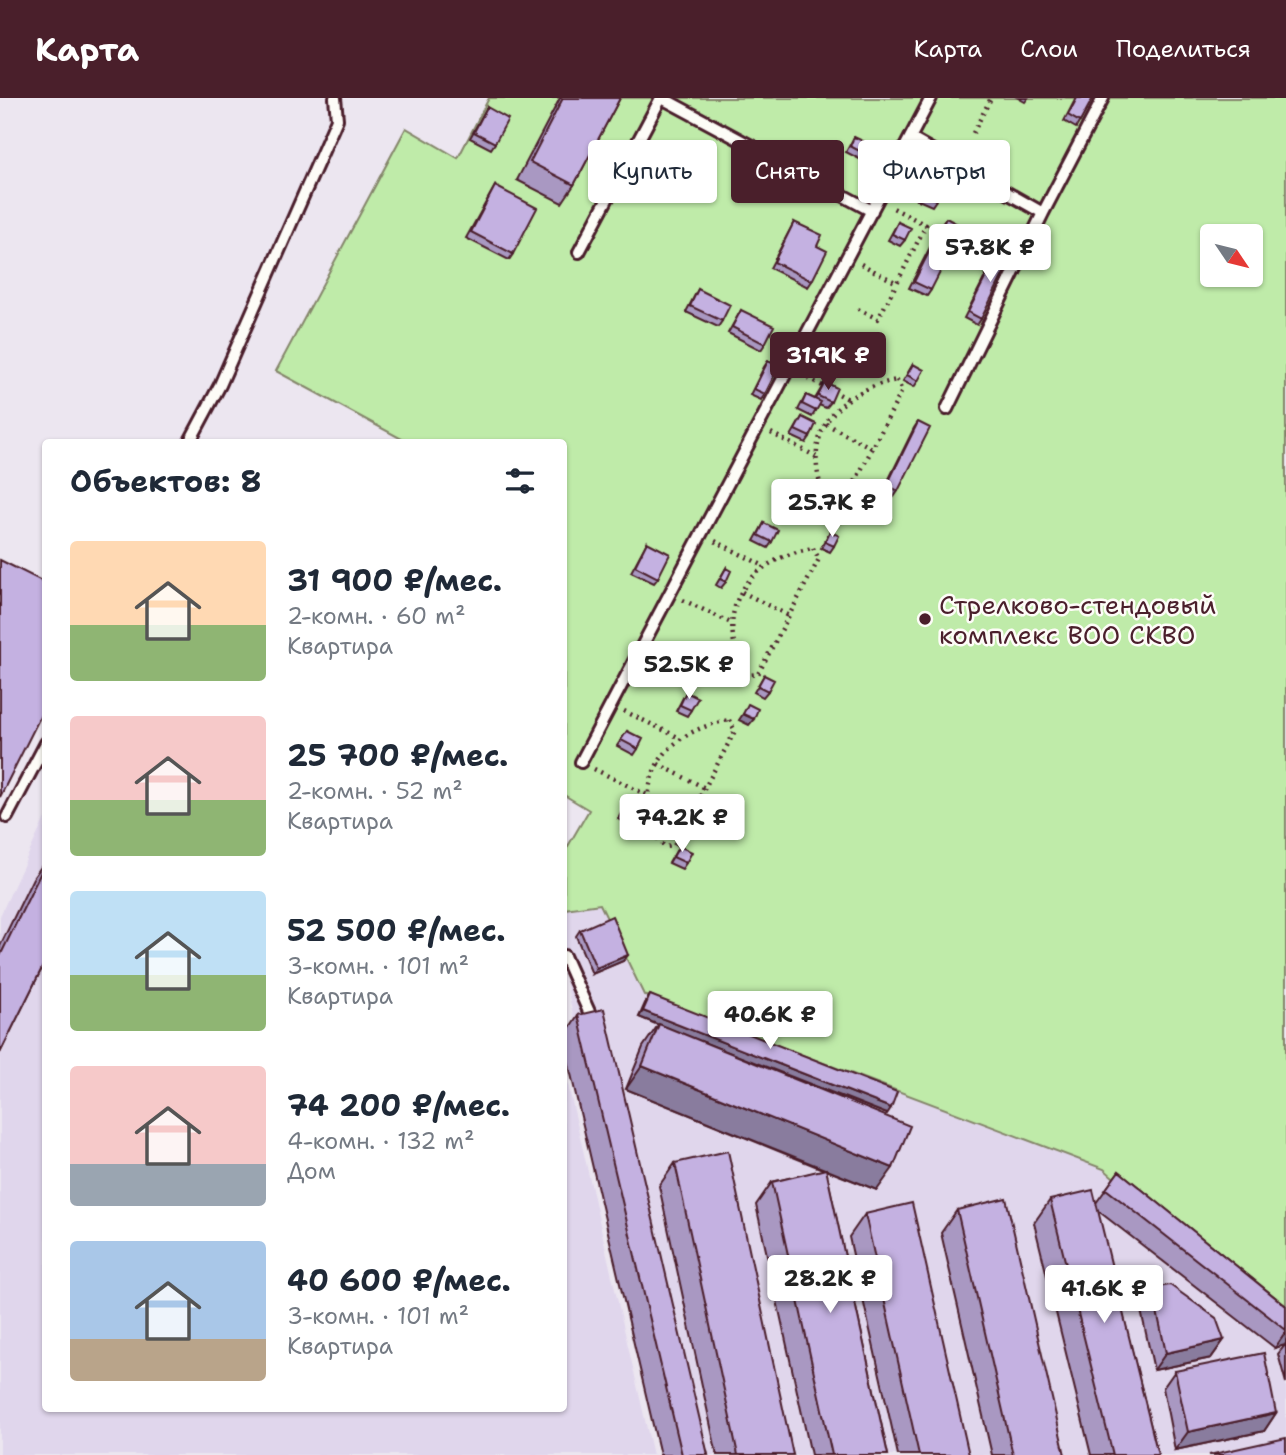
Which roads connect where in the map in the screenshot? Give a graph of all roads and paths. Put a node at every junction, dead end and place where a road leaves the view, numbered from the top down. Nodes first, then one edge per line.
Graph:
1 (335, 98) edge
2 (661, 98) edge
3 (931, 98) edge
4 (991, 98) edge
5 (1103, 98) edge
6 (973, 133) dead end
7 (910, 138) joint
8 (876, 203) edge
9 (884, 203) edge
10 (872, 211) junction
11 (1043, 214) junction
12 (579, 252) dead end
13 (848, 258) junction
14 (897, 283) junction
15 (859, 309) dead end
16 (789, 369) junction
17 (848, 399) junction
18 (947, 409) dead end
19 (826, 424) junction
20 (759, 427) junction
21 (191, 439) edge
22 (872, 448) junction
23 (817, 457) junction
24 (702, 535) junction
25 (764, 566) junction
26 (742, 592) junction
27 (671, 594) junction
28 (789, 616) junction
29 (733, 624) junction
30 (612, 705) junction
31 (680, 738) junction
32 (42, 751) edge
33 (581, 762) joint
34 (658, 764) junction
35 (705, 788) junction
36 (649, 796) junction
37 (7, 817) edge
38 (567, 963) edge
39 (598, 1032) edge

1 - 21 lane
2 - 10 lane
2 - 12 lane
3 - 7 lane
4 - 6 path
5 - 11 lane
7 - 11 lane
8 - 10 lane
9 - 14 path
10 - 13 lane
11 - 18 lane
13 - 14 path
13 - 16 lane
14 - 15 path
16 - 17 path
16 - 20 lane
17 - 19 path
17 - 22 path
19 - 22 path
19 - 23 path
20 - 23 path
20 - 24 lane
22 - 23 path
24 - 25 path
24 - 27 lane
25 - 26 path
25 - 28 path
26 - 28 path
26 - 29 path
27 - 29 path
27 - 30 lane
28 - 29 path
30 - 31 path
30 - 33 lane
31 - 34 path
31 - 35 path
32 - 37 lane
33 - 36 path
34 - 35 path
34 - 36 path
35 - 36 path
38 - 39 lane

